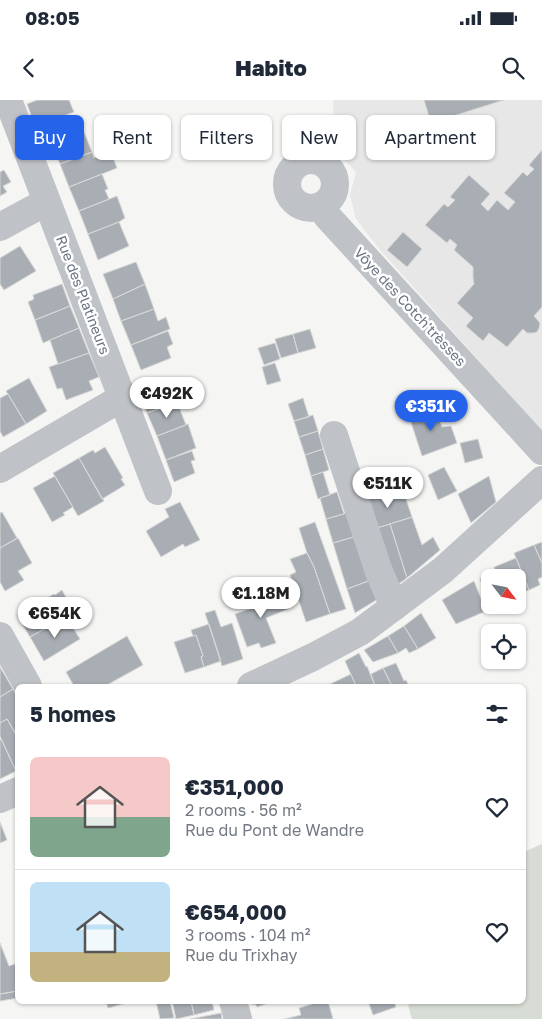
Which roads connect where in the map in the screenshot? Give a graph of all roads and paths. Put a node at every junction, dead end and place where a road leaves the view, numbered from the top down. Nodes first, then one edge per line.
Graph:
1 (8, 100) edge
2 (46, 202) junction
3 (322, 206) dead end
4 (0, 227) edge
5 (123, 398) junction
6 (334, 435) dead end
7 (542, 451) edge
8 (0, 469) edge
9 (542, 480) edge
10 (158, 491) dead end
11 (394, 607) junction
12 (0, 636) edge
13 (27, 684) edge
14 (255, 684) edge
15 (15, 792) edge
16 (0, 798) edge
17 (234, 1004) edge
18 (238, 1019) edge

1 - 2 street, Rue des Platineurs
2 - 4 street
2 - 5 street, Rue des Platineurs
3 - 7 street, Vôye des Cotch'trèsses
5 - 8 street
5 - 10 street, Rue des Platineurs
6 - 11 street
9 - 11 street
11 - 14 street
12 - 13 street
15 - 16 street
17 - 18 street

